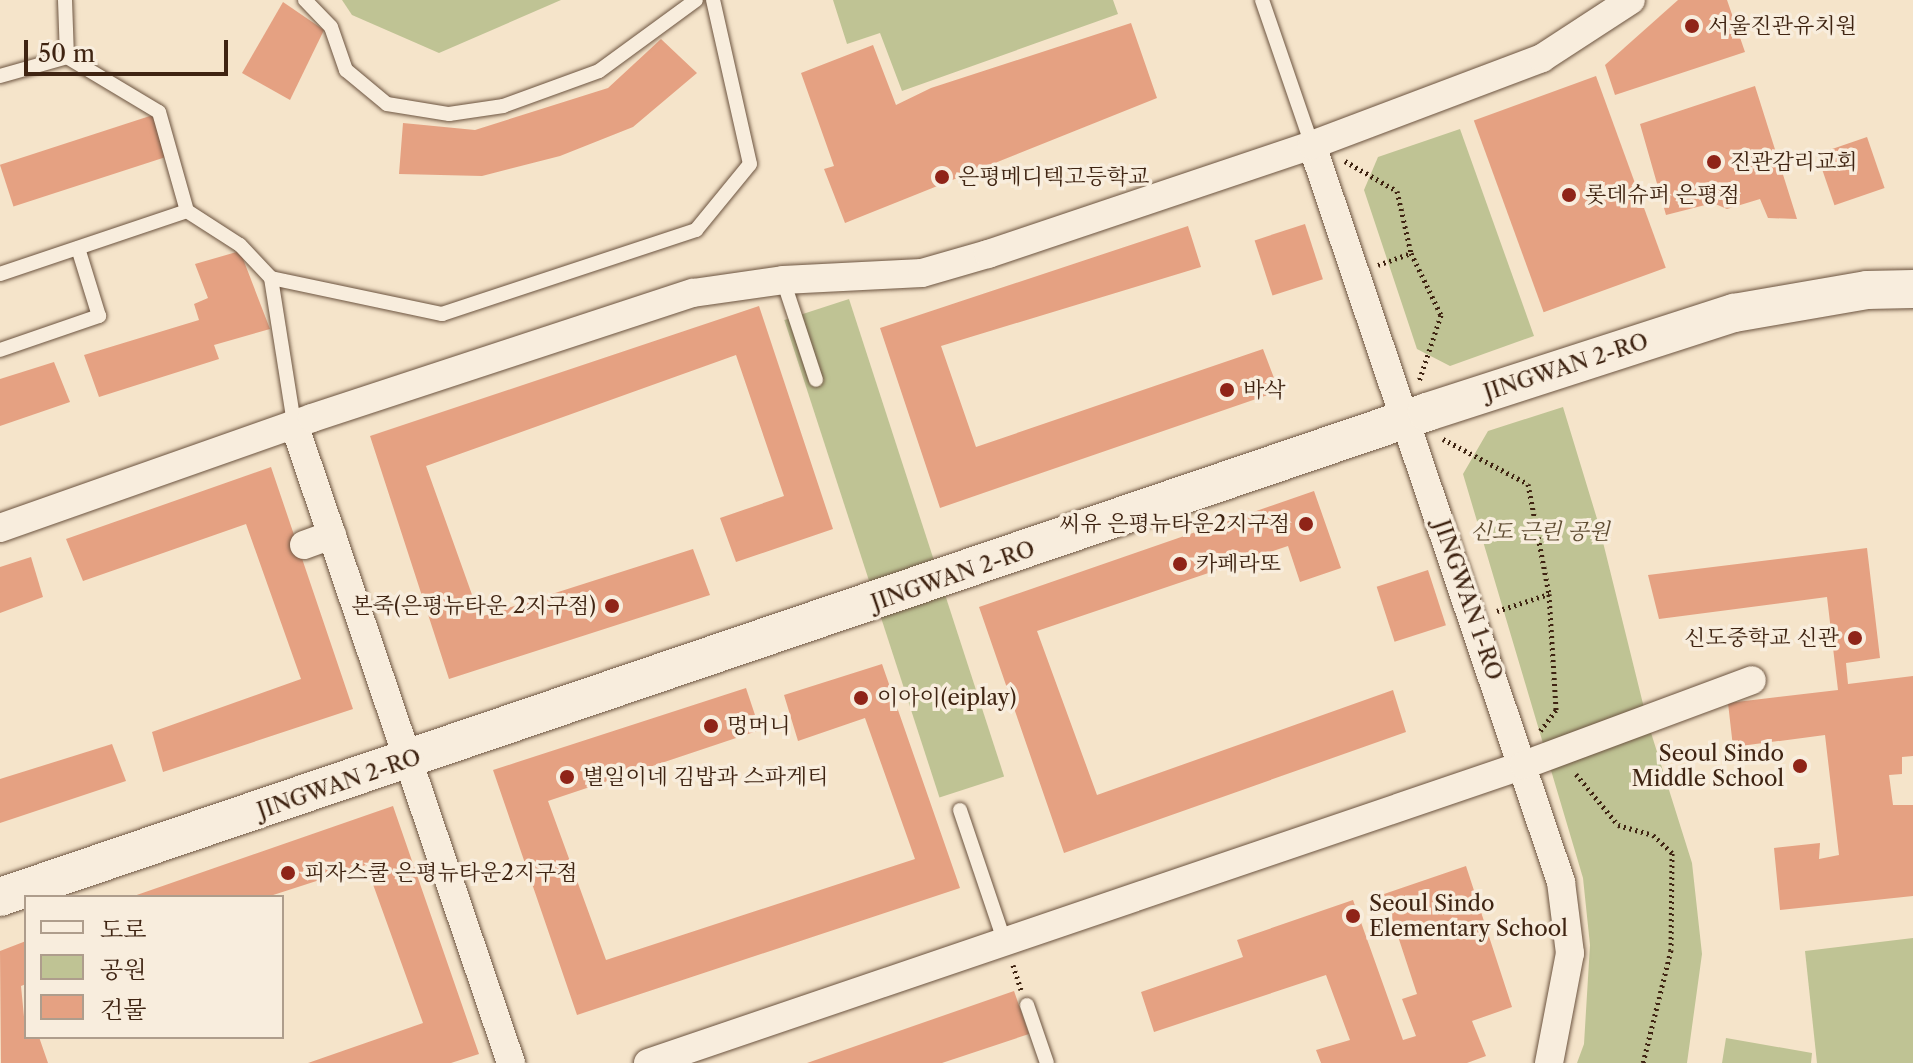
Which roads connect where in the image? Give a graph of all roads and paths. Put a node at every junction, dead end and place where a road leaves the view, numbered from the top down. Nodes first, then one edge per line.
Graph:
1 (65, 0) edge
2 (305, 0) edge
3 (696, 0) edge
4 (713, 0) edge
5 (1262, 0) edge
6 (1631, 0) edge
7 (67, 57) junction
8 (0, 76) edge
9 (1324, 150) junction
10 (187, 211) junction
11 (78, 248) junction
12 (1411, 253) junction
13 (1375, 266) dead end
14 (0, 274) edge
15 (271, 278) junction
16 (783, 280) junction
17 (1913, 289) edge
18 (0, 350) edge
19 (816, 380) dead end
20 (1420, 413) junction
21 (294, 424) junction
22 (0, 528) edge
23 (332, 535) junction
24 (304, 545) dead end
25 (1549, 594) junction
26 (1493, 613) dead end
27 (1752, 680) dead end
28 (1528, 753) junction
29 (411, 760) junction
30 (1564, 773) dead end
31 (960, 810) dead end
32 (0, 897) edge
33 (1008, 952) junction
34 (1027, 1005) joint
35 (511, 1063) edge
36 (648, 1063) edge
37 (1047, 1063) edge
38 (1549, 1063) edge
39 (1643, 1063) edge

1 - 7 lane
2 - 3 lane
4 - 15 lane
5 - 9 lane
6 - 9 street
7 - 8 lane
7 - 10 lane
9 - 12 path
9 - 16 street
9 - 20 street, JINGWAN 1-RO
10 - 11 lane
10 - 15 lane
11 - 14 lane
11 - 18 lane
12 - 13 path
12 - 20 path
15 - 21 lane
16 - 19 lane
16 - 21 street
17 - 20 street, JINGWAN 2-RO
20 - 25 path
20 - 28 street, JINGWAN 1-RO
20 - 29 street, JINGWAN 2-RO
21 - 22 street
21 - 23 street
23 - 24 street
23 - 29 street
25 - 26 path
25 - 28 path
27 - 28 street
28 - 33 street
28 - 38 street, JINGWAN 1-RO
29 - 32 street, JINGWAN 2-RO
29 - 35 street
30 - 39 path
31 - 33 lane
33 - 34 path
33 - 36 street
34 - 37 lane

